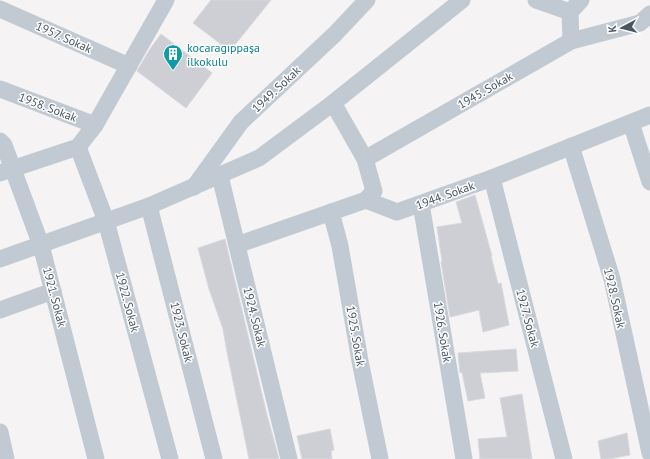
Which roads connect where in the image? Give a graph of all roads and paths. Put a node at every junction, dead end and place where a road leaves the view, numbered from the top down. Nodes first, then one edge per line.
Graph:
1 (166, 0) edge
2 (367, 0) edge
3 (462, 0) edge
4 (536, 0) edge
5 (575, 6) edge
6 (0, 9) edge
7 (647, 23) edge
8 (571, 40) junction
9 (129, 66) junction
10 (0, 88) edge
11 (333, 103) junction
12 (650, 115) edge
13 (631, 123) junction
14 (95, 125) junction
15 (0, 141) edge
16 (571, 146) junction
17 (78, 147) junction
18 (365, 159) junction
19 (6, 171) edge
20 (220, 176) junction
21 (492, 178) junction
22 (650, 182) edge
23 (194, 187) junction
24 (366, 200) junction
25 (422, 204) junction
26 (149, 206) junction
27 (331, 212) junction
28 (106, 221) junction
29 (41, 245) junction
30 (237, 245) junction
31 (0, 259) edge
32 (53, 292) junction
33 (0, 310) edge
34 (0, 432) edge
35 (650, 453) edge
36 (6, 459) edge
37 (96, 459) edge
38 (170, 459) edge
39 (214, 459) edge
40 (289, 459) edge
41 (380, 459) edge
42 (464, 459) edge
43 (564, 459) edge

1 - 9 street
2 - 23 street, 1949. Sokak
3 - 11 street
4 - 5 street
5 - 8 street
6 - 9 street, 1957. Sokak
7 - 8 street, 1945. Sokak
8 - 18 street, 1945. Sokak
9 - 14 street
10 - 14 street, 1958. Sokak
11 - 18 street
11 - 20 street
12 - 13 street, 1944. Sokak
13 - 16 street, 1944. Sokak
13 - 22 street
14 - 17 street
15 - 19 street, 1921. Sokak
16 - 21 street, 1944. Sokak
16 - 35 street, 1928. Sokak
17 - 19 street
17 - 28 street, 1922. Sokak
18 - 24 street
19 - 29 street, 1921. Sokak
20 - 23 street
20 - 30 street, 1924. Sokak
21 - 25 street, 1944. Sokak
21 - 43 street, 1927. Sokak
23 - 26 street
24 - 25 street, 1944. Sokak
24 - 27 street
25 - 42 street, 1926. Sokak
26 - 28 street
26 - 39 street, 1923. Sokak
27 - 30 street
27 - 41 street, 1925. Sokak
28 - 29 street
28 - 38 street, 1922. Sokak
29 - 31 street
29 - 32 street, 1921. Sokak
30 - 40 street, 1924. Sokak
32 - 33 street
32 - 37 street, 1921. Sokak
34 - 36 street

